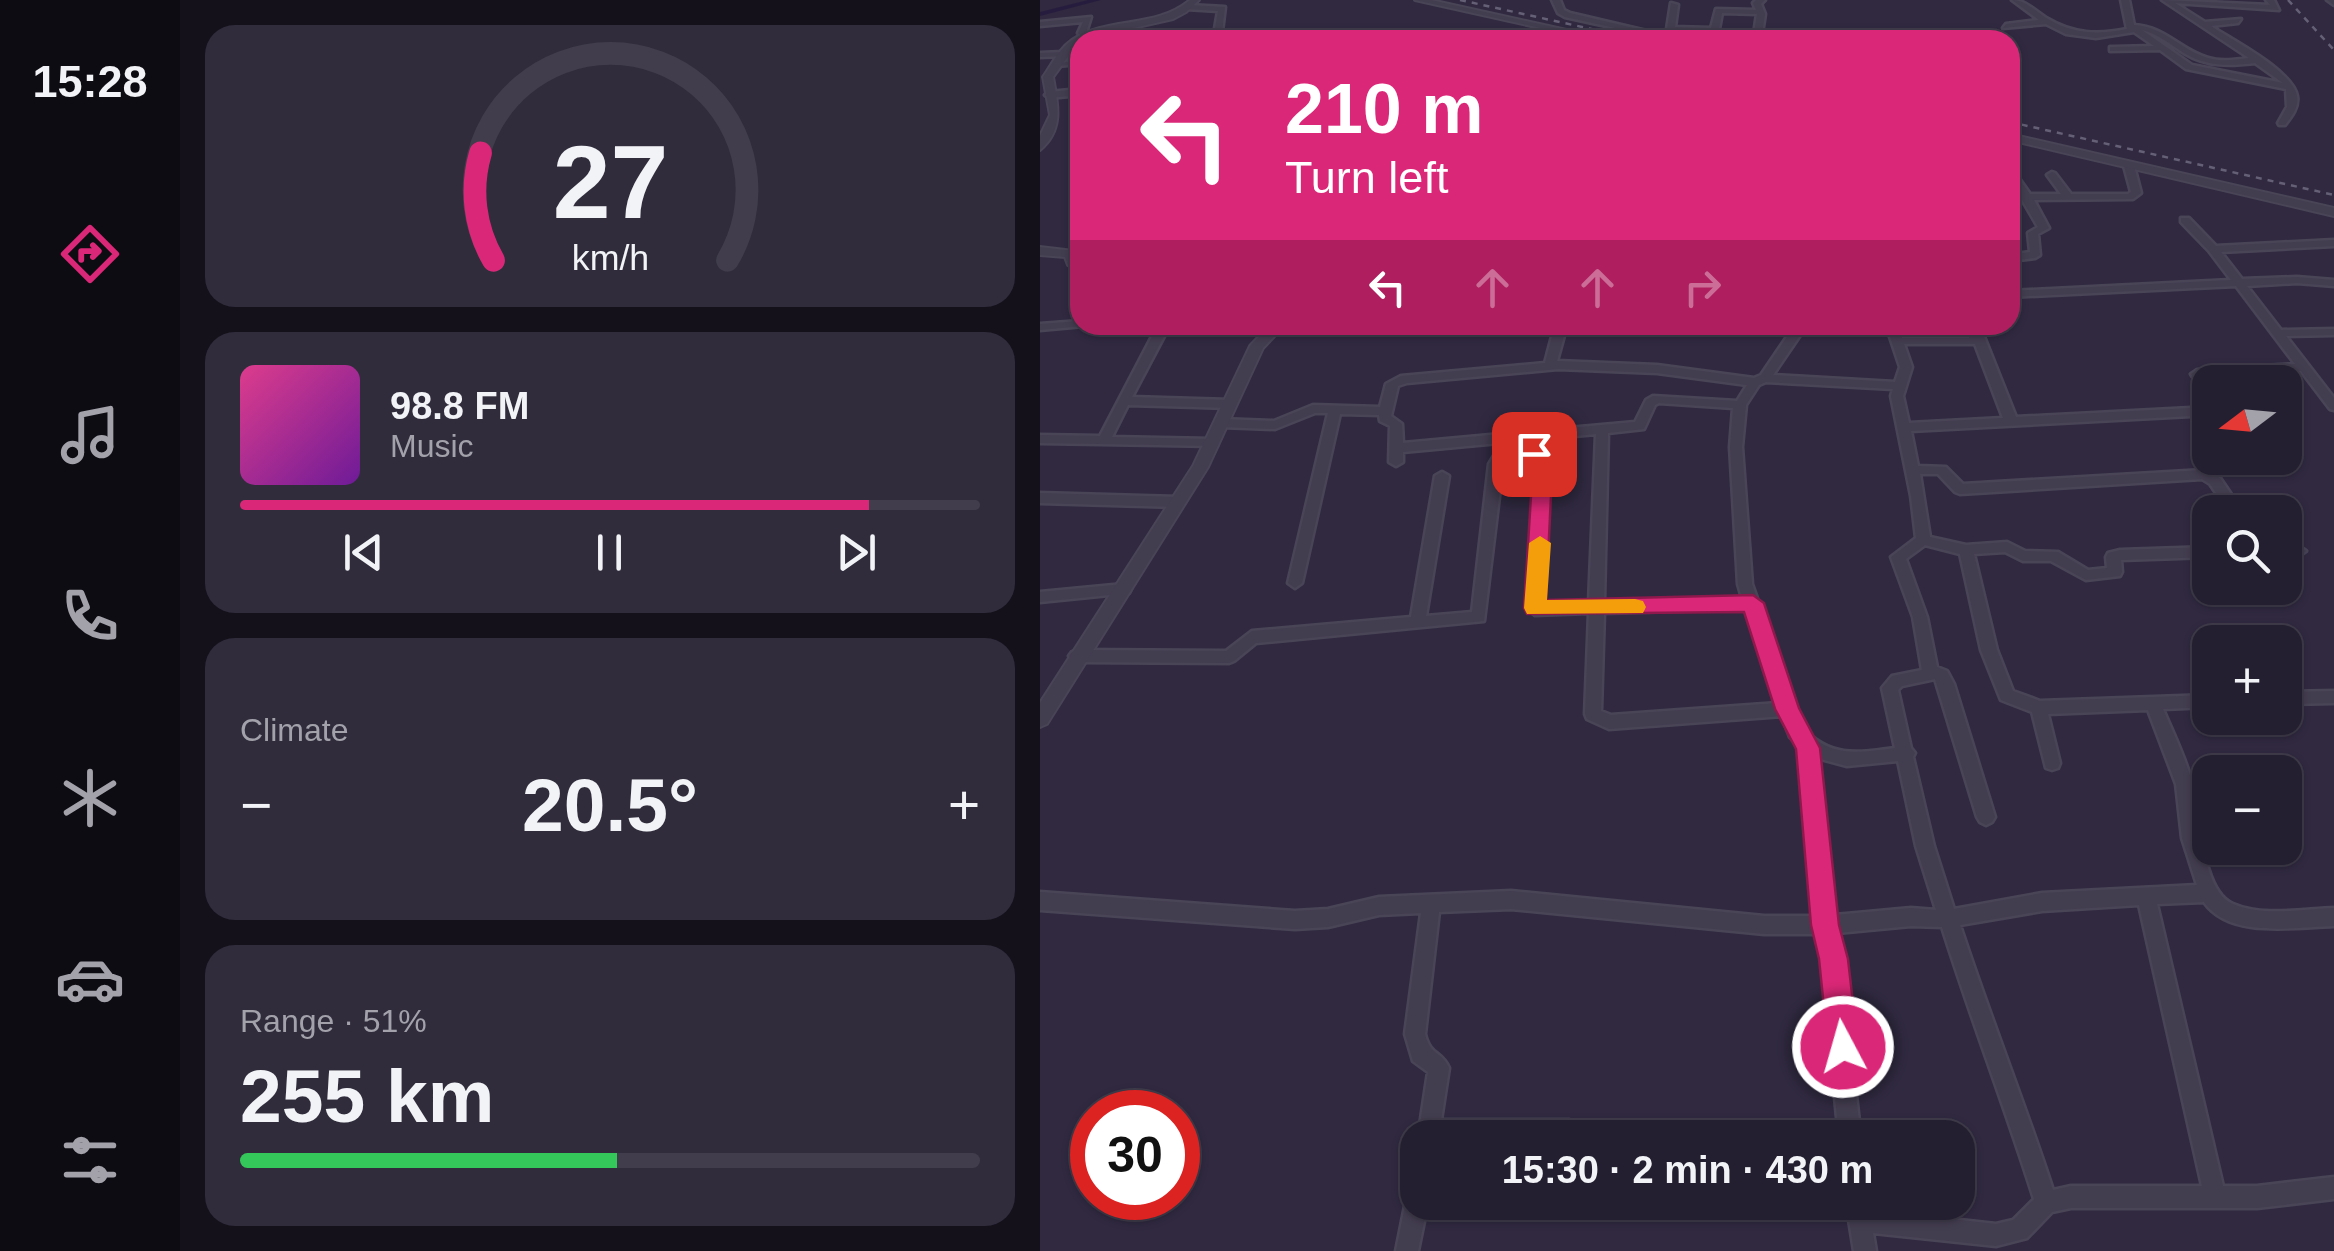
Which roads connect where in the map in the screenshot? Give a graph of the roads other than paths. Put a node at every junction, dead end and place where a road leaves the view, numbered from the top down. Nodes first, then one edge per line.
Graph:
1 (1419, 0) edge
2 (1556, 0) edge
3 (1718, 0) edge
4 (1761, 0) edge
5 (2016, 0) edge
6 (2125, 0) edge
7 (2172, 0) edge
8 (2270, 0) edge
9 (2214, 2) edge
10 (1192, 4) edge
11 (1674, 5) dead end
12 (1719, 11) junction
13 (1761, 12) junction
14 (2238, 21) dead end
15 (2045, 22) junction
16 (1040, 24) edge
17 (2202, 25) junction
18 (2006, 26) dead end
19 (2132, 27) junction
20 (1083, 30) edge
21 (1115, 30) edge
22 (1219, 30) edge
23 (1560, 30) edge
24 (1635, 30) edge
25 (1676, 30) edge
26 (1715, 30) edge
27 (1758, 30) edge
28 (2200, 48) dead end
29 (1070, 49) edge
30 (2113, 49) dead end
31 (2188, 50) junction
32 (2165, 51) junction
33 (1064, 54) junction
34 (1040, 56) edge
35 (2257, 60) junction
36 (1070, 63) edge
37 (1057, 64) junction
38 (2290, 87) junction
39 (1070, 93) edge
40 (1049, 95) junction
41 (2282, 123) dead end
42 (2020, 139) edge
43 (1040, 147) edge
44 (2128, 166) junction
45 (2052, 174) dead end
46 (2020, 186) edge
47 (2028, 197) junction
48 (2068, 197) junction
49 (2334, 212) edge
50 (2186, 220) dead end
51 (2334, 242) edge
52 (2213, 248) junction
53 (1040, 251) edge
54 (1070, 254) edge
55 (2020, 256) edge
56 (2334, 283) edge
57 (2241, 284) junction
58 (2020, 294) edge
59 (1070, 325) edge
60 (1040, 327) edge
61 (2334, 332) edge
62 (2278, 333) junction
63 (1159, 335) edge
64 (1268, 335) edge
65 (1558, 335) edge
66 (1794, 335) edge
67 (1896, 335) edge
68 (1910, 335) edge
69 (1976, 335) edge
70 (1979, 335) edge
71 (1550, 366) junction
72 (2304, 367) joint
73 (1760, 380) junction
74 (1900, 386) junction
75 (1125, 402) junction
76 (1230, 404) junction
77 (1740, 405) junction
78 (2334, 406) edge
79 (1336, 410) junction
80 (1385, 411) junction
81 (2192, 412) edge
82 (2011, 421) junction
83 (1221, 422) junction
84 (1904, 427) junction
85 (1602, 430) junction
86 (1534, 433) junction
87 (1105, 438) junction
88 (1040, 440) edge
89 (1212, 442) junction
90 (1534, 454) junction
91 (1910, 470) junction
92 (1442, 476) dead end
93 (2224, 495) edge
94 (1040, 498) edge
95 (1178, 502) junction
96 (1923, 540) junction
97 (1966, 550) junction
98 (2192, 552) edge
99 (1295, 583) dead end
100 (1124, 589) junction
101 (1040, 598) edge
102 (1753, 603) junction
103 (1598, 609) junction
104 (1418, 622) junction
105 (1077, 656) junction
106 (1930, 671) junction
107 (2334, 697) edge
108 (2302, 698) edge
109 (2192, 701) edge
110 (2154, 703) junction
111 (2039, 708) junction
112 (1787, 709) junction
113 (1040, 719) edge
114 (1808, 748) junction
115 (1907, 753) junction
116 (2052, 762) dead end
117 (1986, 817) dead end
118 (2208, 892) junction
119 (2146, 898) junction
120 (1040, 901) edge
121 (1431, 905) junction
122 (2334, 917) edge
123 (1947, 920) junction
124 (1825, 925) junction
125 (1431, 1120) edge
126 (1848, 1120) edge
127 (2334, 1188) edge
128 (2215, 1196) junction
129 (2046, 1202) junction
130 (1414, 1220) edge
131 (1860, 1220) edge
132 (1910, 1220) edge
133 (1408, 1251) edge
134 (1865, 1251) edge

1 - 23 street
2 - 24 street
3 - 12 street
4 - 13 street
5 - 15 street
6 - 19 street
7 - 9 street
7 - 17 street
8 - 9 street
10 - 21 street
10 - 22 street
11 - 25 street
12 - 13 street
12 - 26 street
13 - 27 street
14 - 17 street
15 - 18 street
15 - 19 street
16 - 20 street
17 - 35 street
19 - 31 street
19 - 32 street
28 - 31 street
29 - 33 street
30 - 32 street
31 - 32 street
31 - 35 street
32 - 38 street
33 - 34 street
33 - 37 street
35 - 38 street
36 - 37 street
37 - 40 street
38 - 41 street
39 - 40 street
40 - 43 street
42 - 44 street
44 - 48 street
44 - 49 street
45 - 48 street
46 - 47 street
47 - 48 street
47 - 55 street
50 - 52 street
51 - 52 street
52 - 57 street
53 - 54 street
56 - 57 street
57 - 58 street
57 - 62 street
59 - 60 street
61 - 62 street
62 - 72 street
63 - 75 street
64 - 76 street
65 - 71 street
66 - 73 street
67 - 74 street
68 - 69 street
70 - 82 street
71 - 73 street
71 - 80 street
72 - 78 street
73 - 74 street
73 - 77 street
74 - 84 street
75 - 76 street
75 - 87 street
76 - 83 street
77 - 85 street
77 - 102 street
79 - 80 street
79 - 83 street
79 - 99 street
80 - 86 street
81 - 82 street
82 - 84 street
83 - 89 street
84 - 91 street
85 - 86 street
85 - 103 street
86 - 90 street
87 - 88 street
87 - 89 street
89 - 95 street
90 - 103 street
90 - 104 street
91 - 93 street
91 - 96 street
92 - 104 street
94 - 95 street
95 - 100 street
96 - 97 street
96 - 106 street
97 - 98 street
97 - 111 street
100 - 101 street
100 - 105 street
102 - 103 street
102 - 112 street
103 - 112 street
104 - 105 street
105 - 113 street
106 - 115 street
106 - 117 street
107 - 108 street
109 - 110 street
110 - 111 street
110 - 118 street
111 - 116 street
112 - 114 street
114 - 115 street
114 - 124 street
115 - 123 street
118 - 119 street
118 - 122 street
119 - 123 street
119 - 128 street
120 - 121 street
121 - 124 street
121 - 125 street
123 - 124 street
123 - 129 street
124 - 126 street
127 - 128 street
128 - 129 street
129 - 132 street
130 - 133 street
131 - 134 street

